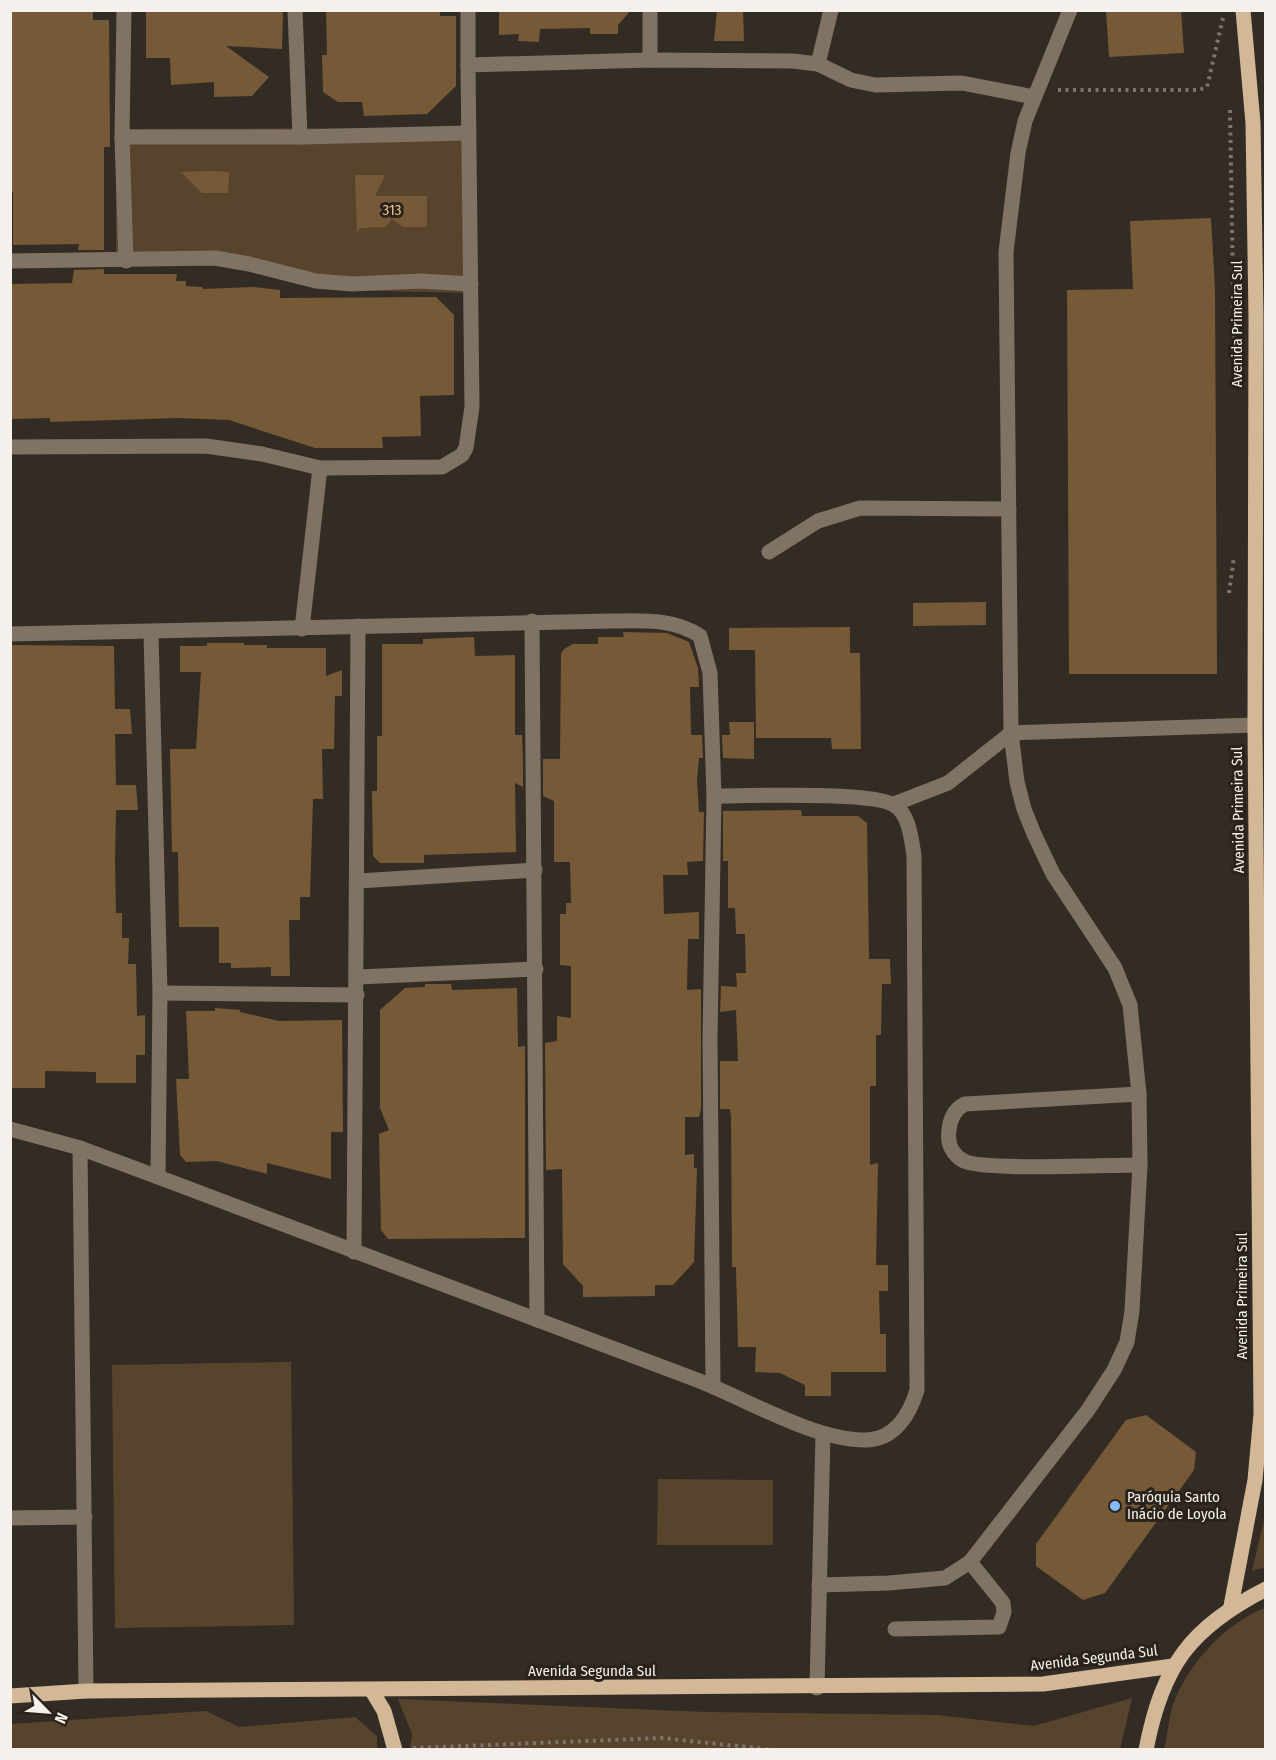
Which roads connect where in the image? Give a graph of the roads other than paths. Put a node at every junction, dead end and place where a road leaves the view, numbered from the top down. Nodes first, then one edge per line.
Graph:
1 (124, 10) edge
2 (295, 10) edge
3 (468, 10) edge
4 (650, 10) edge
5 (831, 10) edge
6 (1070, 10) edge
7 (1243, 10) edge
8 (650, 60) junction
9 (468, 64) junction
10 (818, 64) junction
11 (1035, 94) junction
12 (469, 133) junction
13 (122, 137) junction
14 (300, 137) junction
15 (10, 261) edge
16 (126, 261) junction
17 (471, 284) junction
18 (1261, 321) edge
19 (10, 447) edge
20 (320, 468) junction
21 (1266, 479) edge
22 (1255, 502) junction
23 (1009, 509) junction
24 (769, 552) dead end
25 (532, 621) junction
26 (358, 626) junction
27 (302, 629) junction
28 (151, 633) junction
29 (10, 634) edge
30 (1255, 725) junction
31 (1011, 733) junction
32 (714, 796) junction
33 (894, 804) junction
34 (535, 870) junction
35 (357, 881) junction
36 (536, 969) junction
37 (358, 977) junction
38 (160, 993) junction
39 (357, 995) junction
40 (1139, 1094) junction
41 (10, 1130) edge
42 (80, 1148) junction
43 (1140, 1165) junction
44 (158, 1177) junction
45 (354, 1252) junction
46 (537, 1320) junction
47 (713, 1386) junction
48 (823, 1434) junction
49 (85, 1517) junction
50 (10, 1518) edge
51 (970, 1562) junction
52 (819, 1585) junction
53 (1266, 1588) edge
54 (1231, 1606) junction
55 (895, 1629) dead end
56 (1173, 1666) junction
57 (817, 1688) junction
58 (86, 1691) junction
59 (372, 1691) junction
60 (10, 1696) edge
61 (395, 1749) edge
62 (1146, 1749) edge

1 - 13 street
2 - 14 street
3 - 9 street
4 - 8 street
5 - 10 street
6 - 11 street
7 - 18 main road, Avenida Primeira Sul
8 - 9 street
8 - 10 street
9 - 12 street
10 - 11 street
11 - 23 street
12 - 14 street
12 - 17 street
13 - 14 street
13 - 16 street
15 - 16 street
16 - 17 street
17 - 20 street
18 - 22 main road, Avenida Primeira Sul
19 - 20 street
20 - 27 street
21 - 22 main road
22 - 30 main road, Avenida Primeira Sul
23 - 24 street
23 - 31 street
25 - 26 street
25 - 32 street
25 - 34 street
26 - 27 street
26 - 35 street
27 - 28 street
28 - 29 street
28 - 38 street
30 - 31 street
30 - 54 main road, Avenida Primeira Sul
31 - 33 street
31 - 40 street
32 - 33 street
32 - 47 street
33 - 48 street
34 - 35 street
34 - 36 street
35 - 37 street
36 - 37 street
36 - 46 street
37 - 39 street
38 - 39 street
38 - 44 street
39 - 45 street
40 - 43 street
40 - 43 street
41 - 42 street
42 - 44 street
42 - 49 street
43 - 51 street
44 - 45 street
45 - 46 street
46 - 47 street
47 - 48 street
48 - 52 street
49 - 50 street
49 - 58 street
51 - 52 street
51 - 55 street
52 - 57 street
53 - 54 main road
54 - 56 main road
56 - 57 main road, Avenida Segunda Sul
56 - 62 main road
57 - 59 main road, Avenida Segunda Sul
58 - 59 main road, Avenida Segunda Sul
58 - 60 main road, Avenida Segunda Sul
59 - 61 main road

